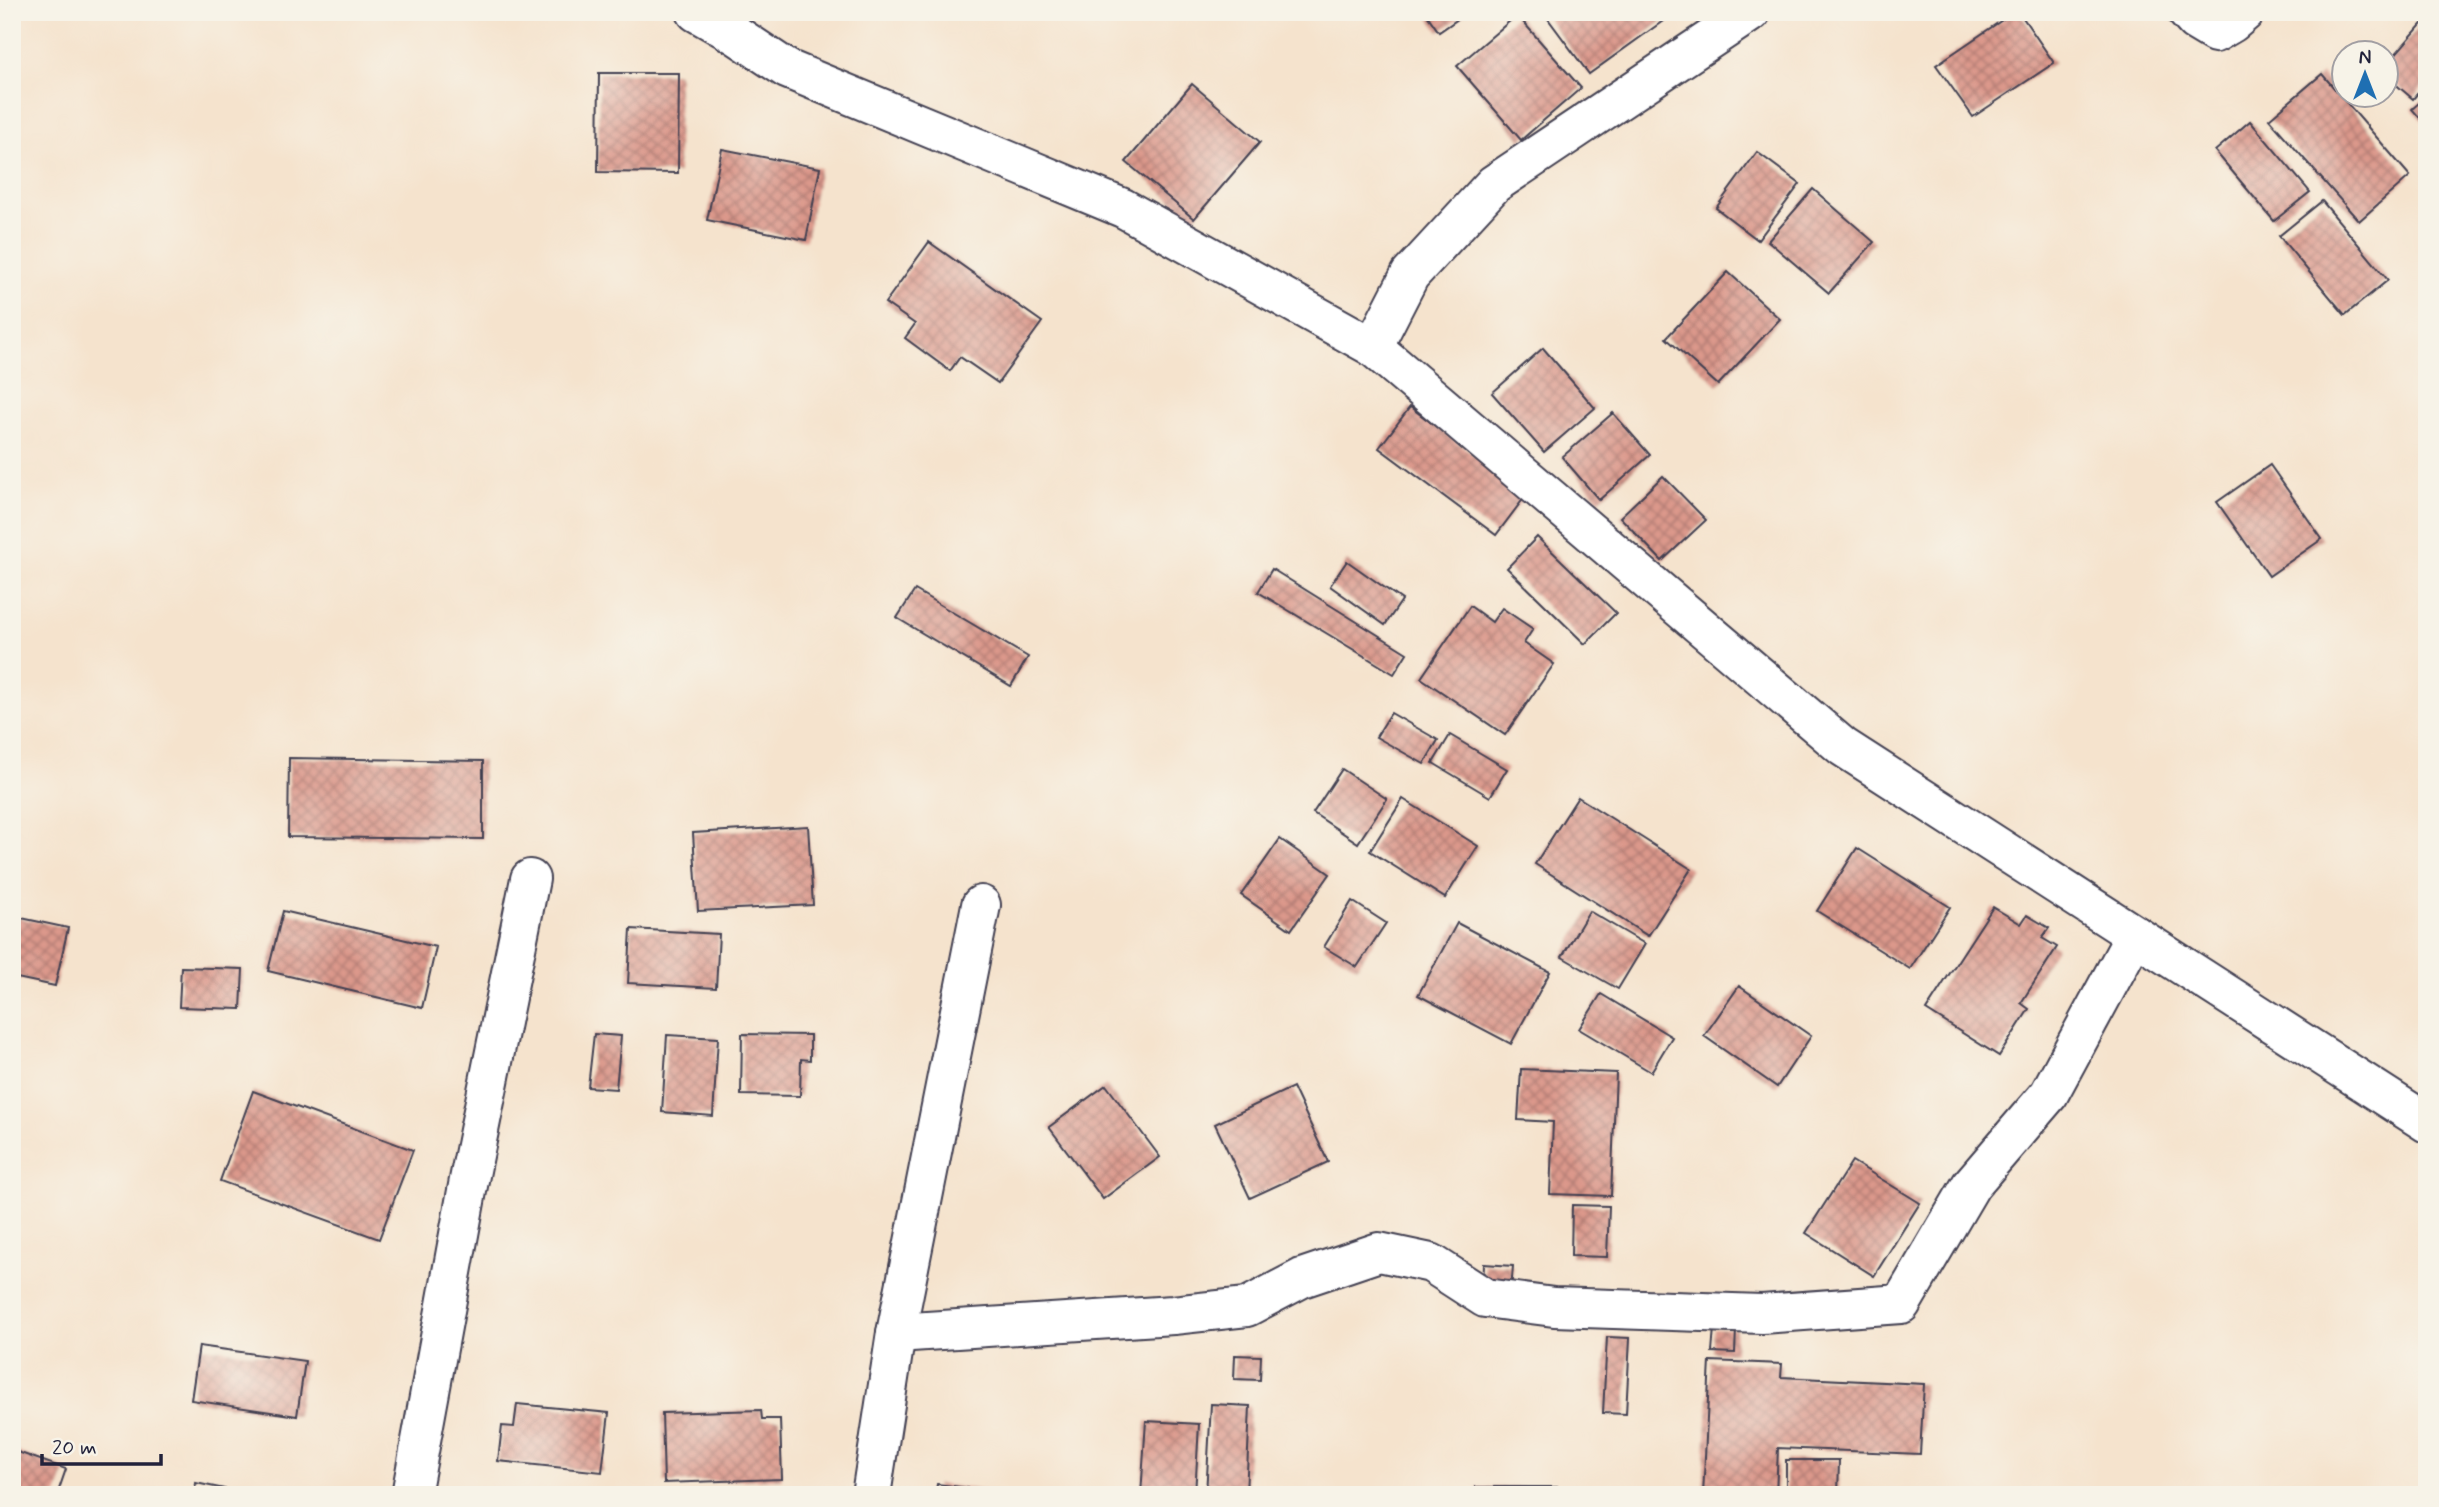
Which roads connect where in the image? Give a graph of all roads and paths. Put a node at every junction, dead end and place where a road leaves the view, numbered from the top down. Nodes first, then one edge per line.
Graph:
1 (696, 12) edge
2 (1751, 12) edge
3 (2187, 12) edge
4 (2245, 12) edge
5 (1373, 347) junction
6 (530, 879) dead end
7 (981, 905) dead end
8 (2134, 935) junction
9 (2427, 1124) edge
10 (896, 1333) junction
11 (411, 1495) edge
12 (871, 1495) edge

1 - 5 street
2 - 5 street
3 - 4 street
5 - 8 street
6 - 11 street
7 - 10 street
8 - 9 street
8 - 10 street
10 - 12 street

